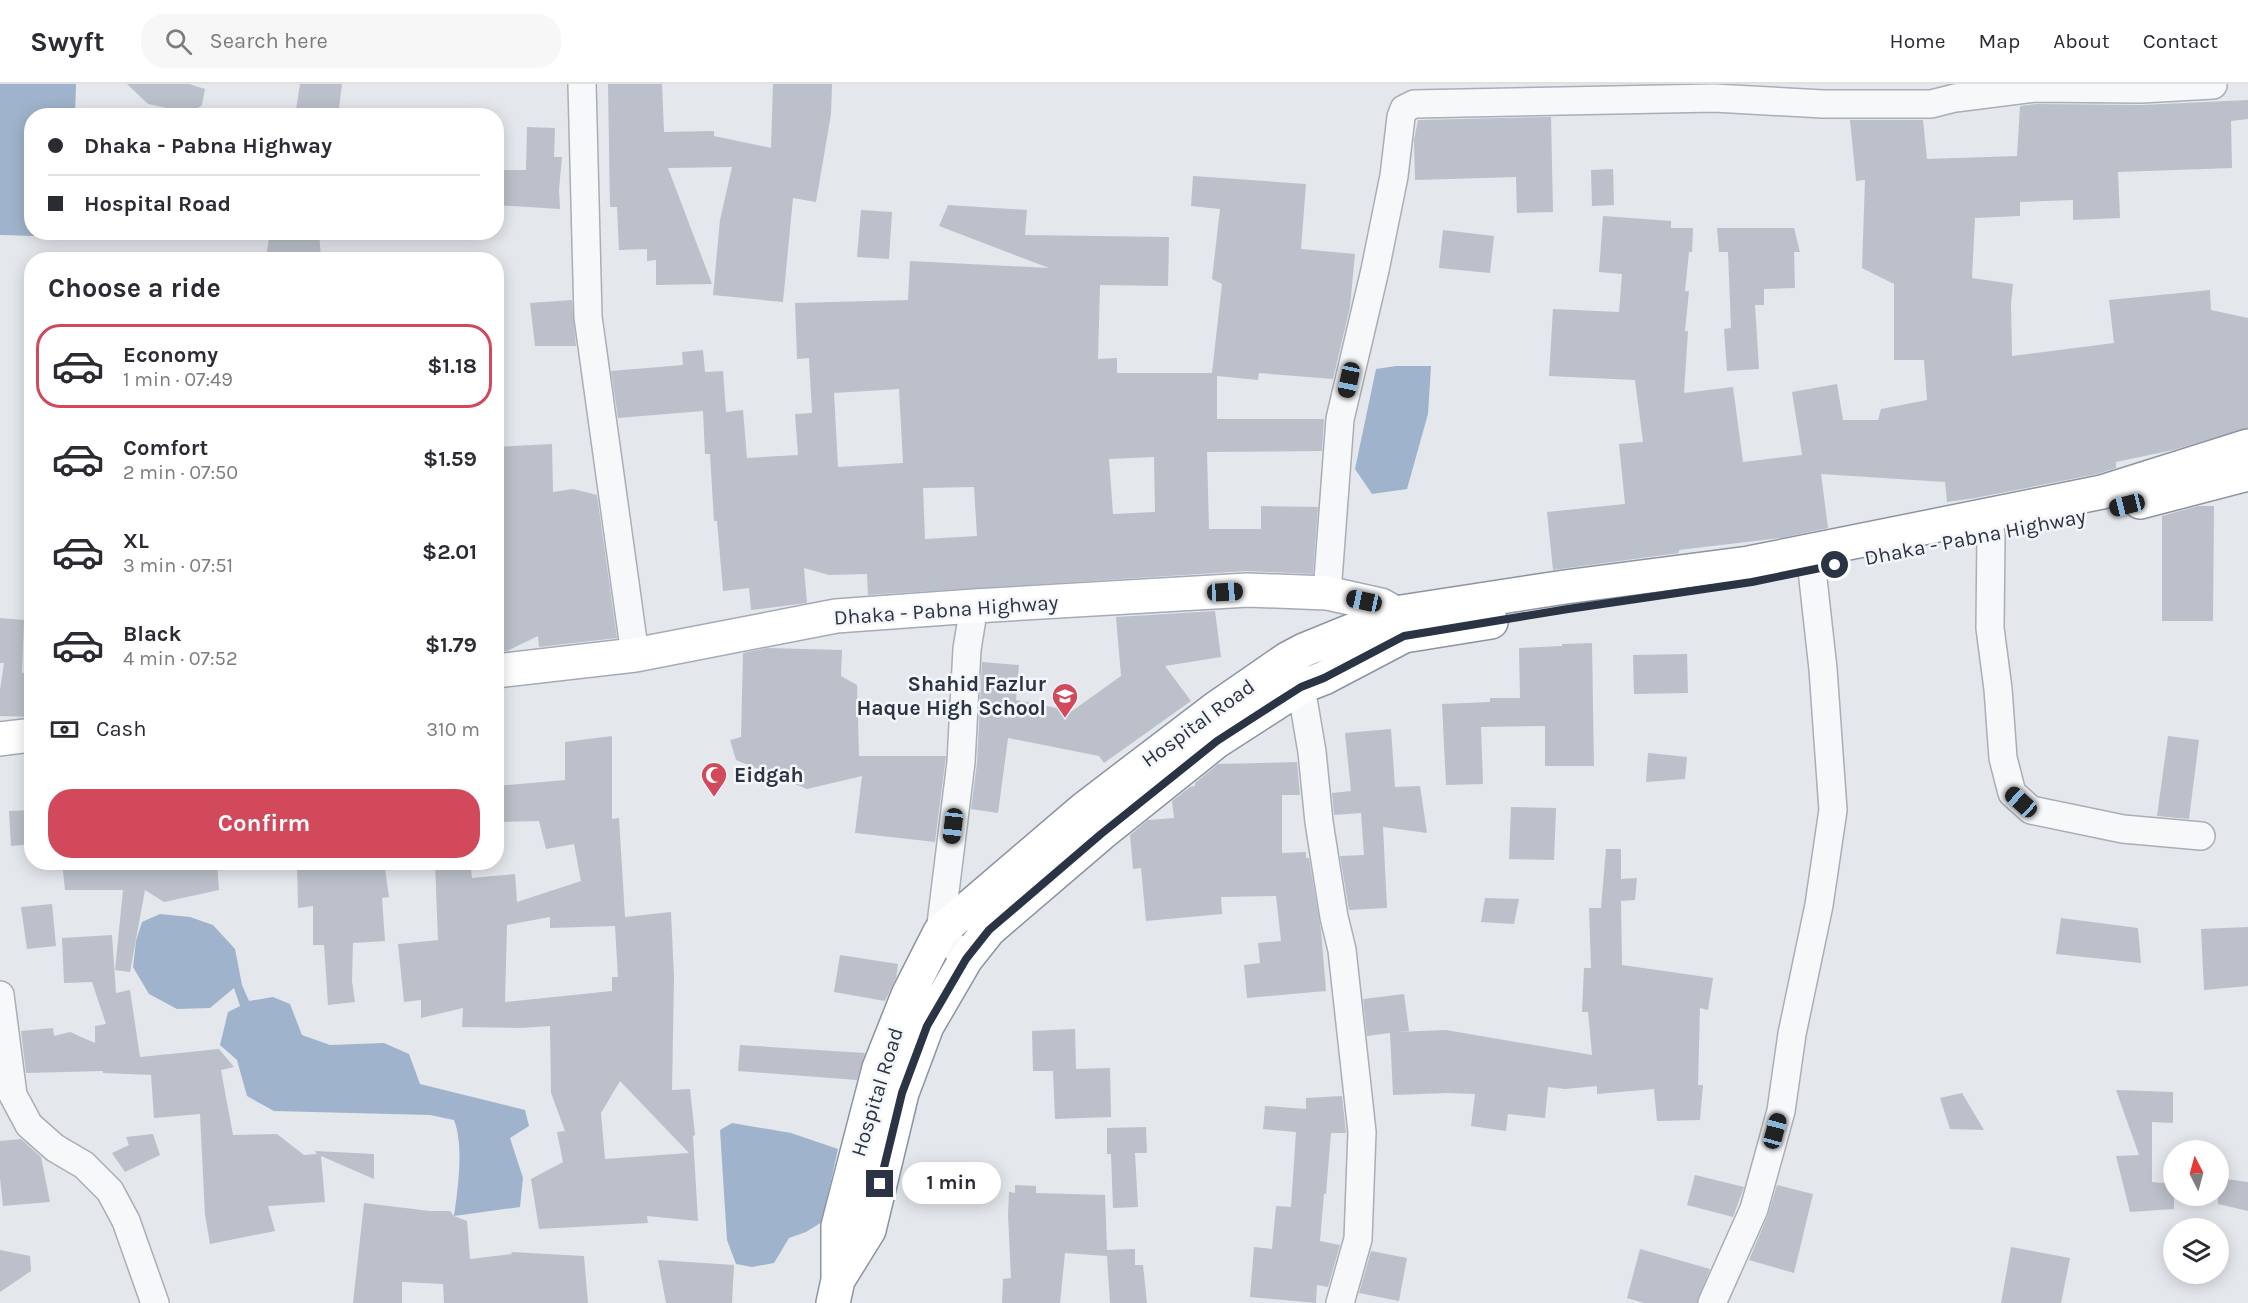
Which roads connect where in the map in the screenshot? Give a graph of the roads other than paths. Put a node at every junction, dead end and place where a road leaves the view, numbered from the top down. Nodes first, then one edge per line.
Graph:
1 (582, 84) edge
2 (2213, 85) edge
3 (2248, 446) edge
4 (2248, 474) edge
5 (1991, 534) junction
6 (1812, 570) junction
7 (1327, 593) junction
8 (974, 606) junction
9 (1400, 625) junction
10 (635, 655) junction
11 (504, 670) edge
12 (1301, 687) junction
13 (24, 736) edge
14 (0, 739) edge
15 (2201, 836) dead end
16 (940, 932) junction
17 (966, 959) junction
18 (0, 995) edge
19 (836, 1292) edge
20 (155, 1303) edge
21 (1340, 1303) edge
22 (1712, 1303) edge

1 - 10 street
2 - 7 street
3 - 9 main road, Dhaka - Pabna Highway
4 - 5 main road, Dhaka - Pabna Highway
5 - 6 main road, Dhaka - Pabna Highway
5 - 15 street
6 - 9 main road, Dhaka - Pabna Highway
6 - 22 street
7 - 8 main road, Dhaka - Pabna Highway
7 - 9 main road, Dhaka - Pabna Highway
8 - 10 main road, Dhaka - Pabna Highway
8 - 16 street
9 - 12 main road, Hospital Road
9 - 16 main road, Hospital Road
10 - 11 main road, Dhaka - Pabna Highway
12 - 17 main road, Hospital Road
12 - 21 street
13 - 14 main road
16 - 17 street
16 - 19 main road, Hospital Road
17 - 19 main road, Hospital Road
18 - 20 street

